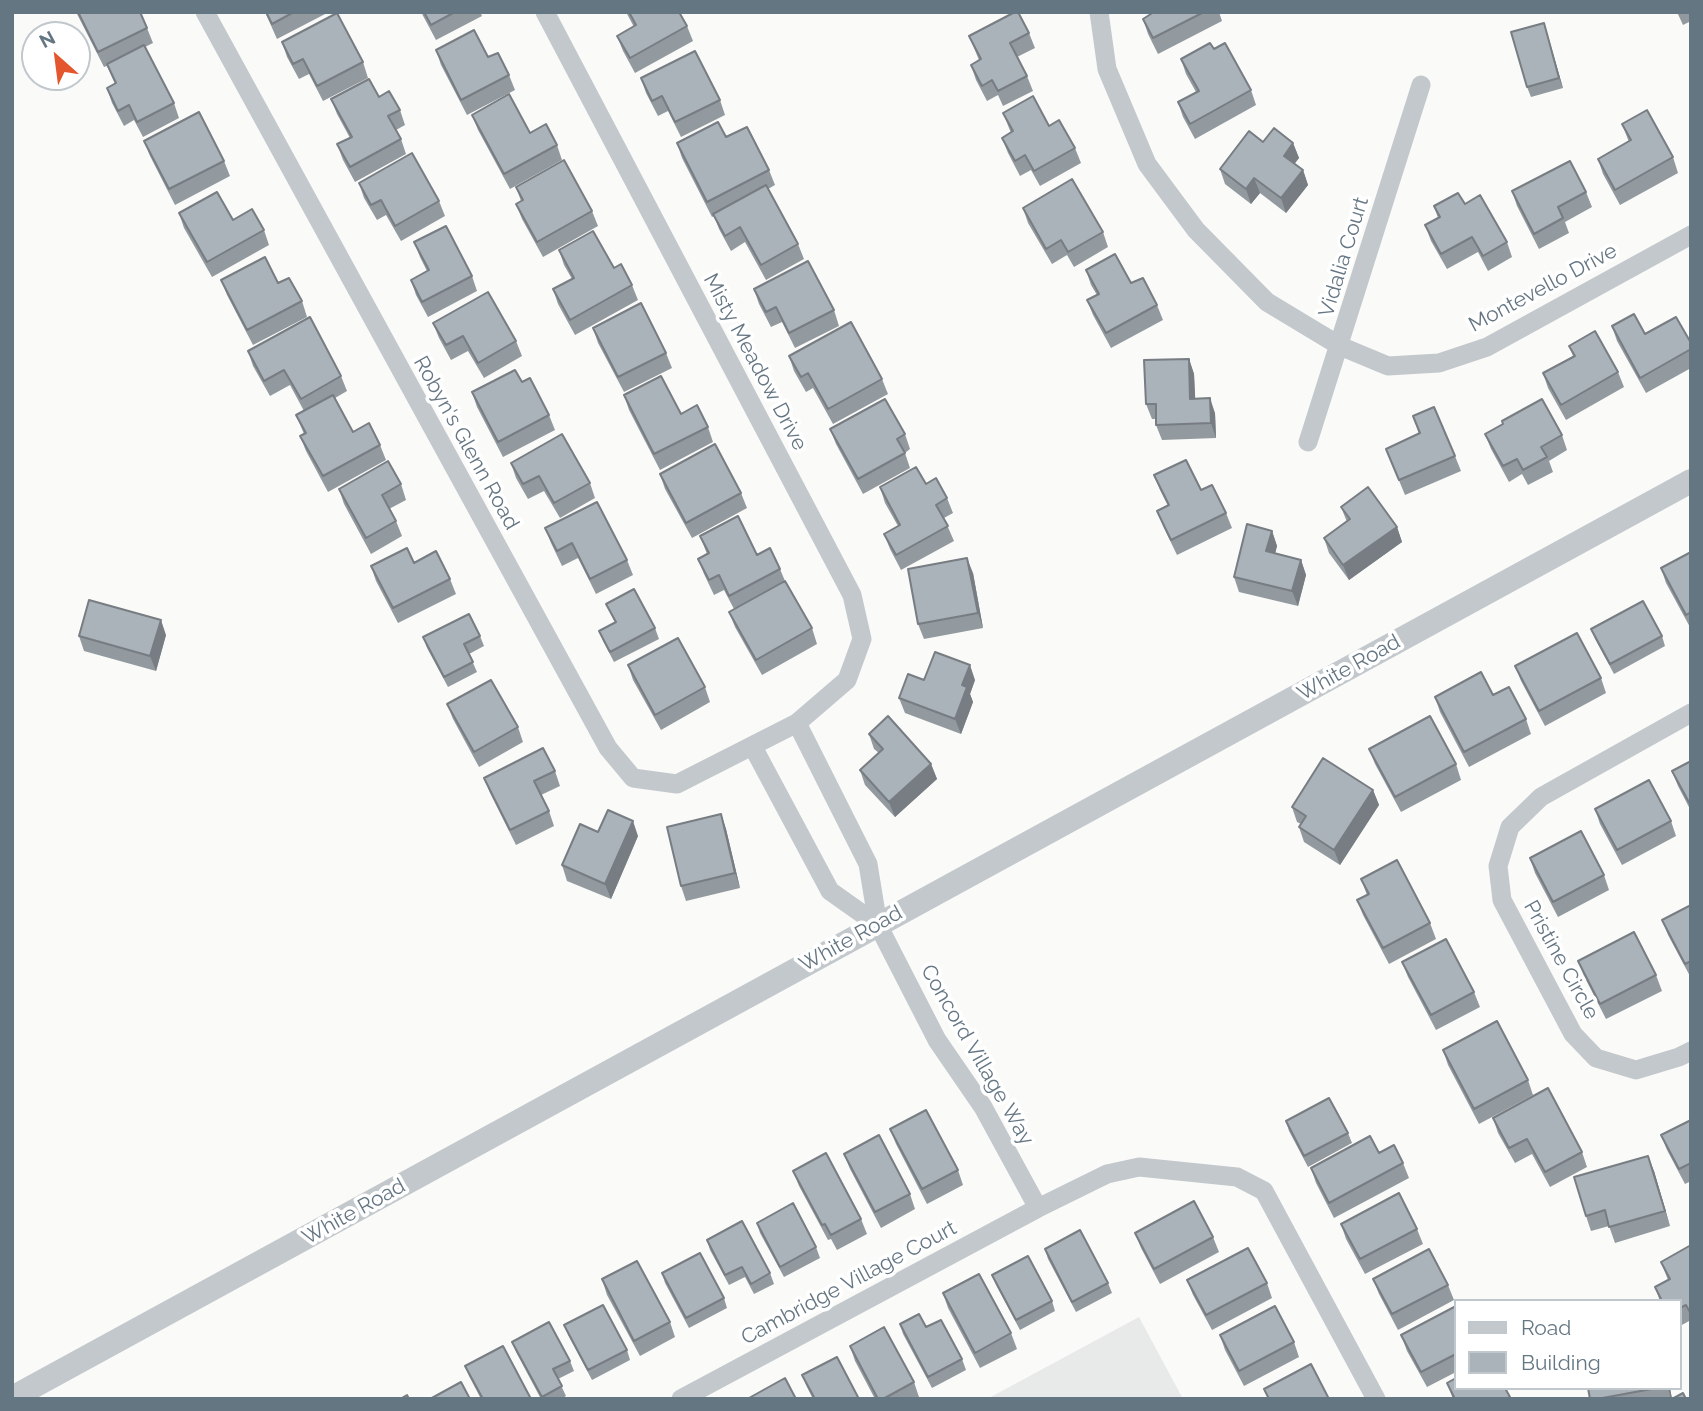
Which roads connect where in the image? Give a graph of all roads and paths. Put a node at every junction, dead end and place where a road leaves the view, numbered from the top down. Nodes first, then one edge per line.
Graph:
1 (205, 12) edge
2 (545, 12) edge
3 (1099, 12) edge
4 (1421, 85) dead end
5 (1691, 235) edge
6 (1340, 346) junction
7 (1308, 442) dead end
8 (1691, 481) edge
9 (1691, 713) edge
10 (797, 723) junction
11 (753, 747) junction
12 (878, 925) junction
13 (1691, 1051) edge
14 (1038, 1208) junction
15 (12, 1398) edge
16 (681, 1399) edge
17 (1376, 1399) edge

1 - 11 street, Robyn's Glenn Road
2 - 10 street, Misty Meadow Drive
3 - 6 street, Montevello Drive
4 - 6 street, Vidalia Court
5 - 6 street, Montevello Drive
6 - 7 street, Vidalia Court
8 - 12 street, White Road
9 - 13 street, Pristine Circle
10 - 11 street, Misty Meadow Drive
10 - 12 street
11 - 12 street
12 - 14 street, Concord Village Way
12 - 15 street, White Road
14 - 16 street, Cambridge Village Court
14 - 17 street, Cambridge Village Court

